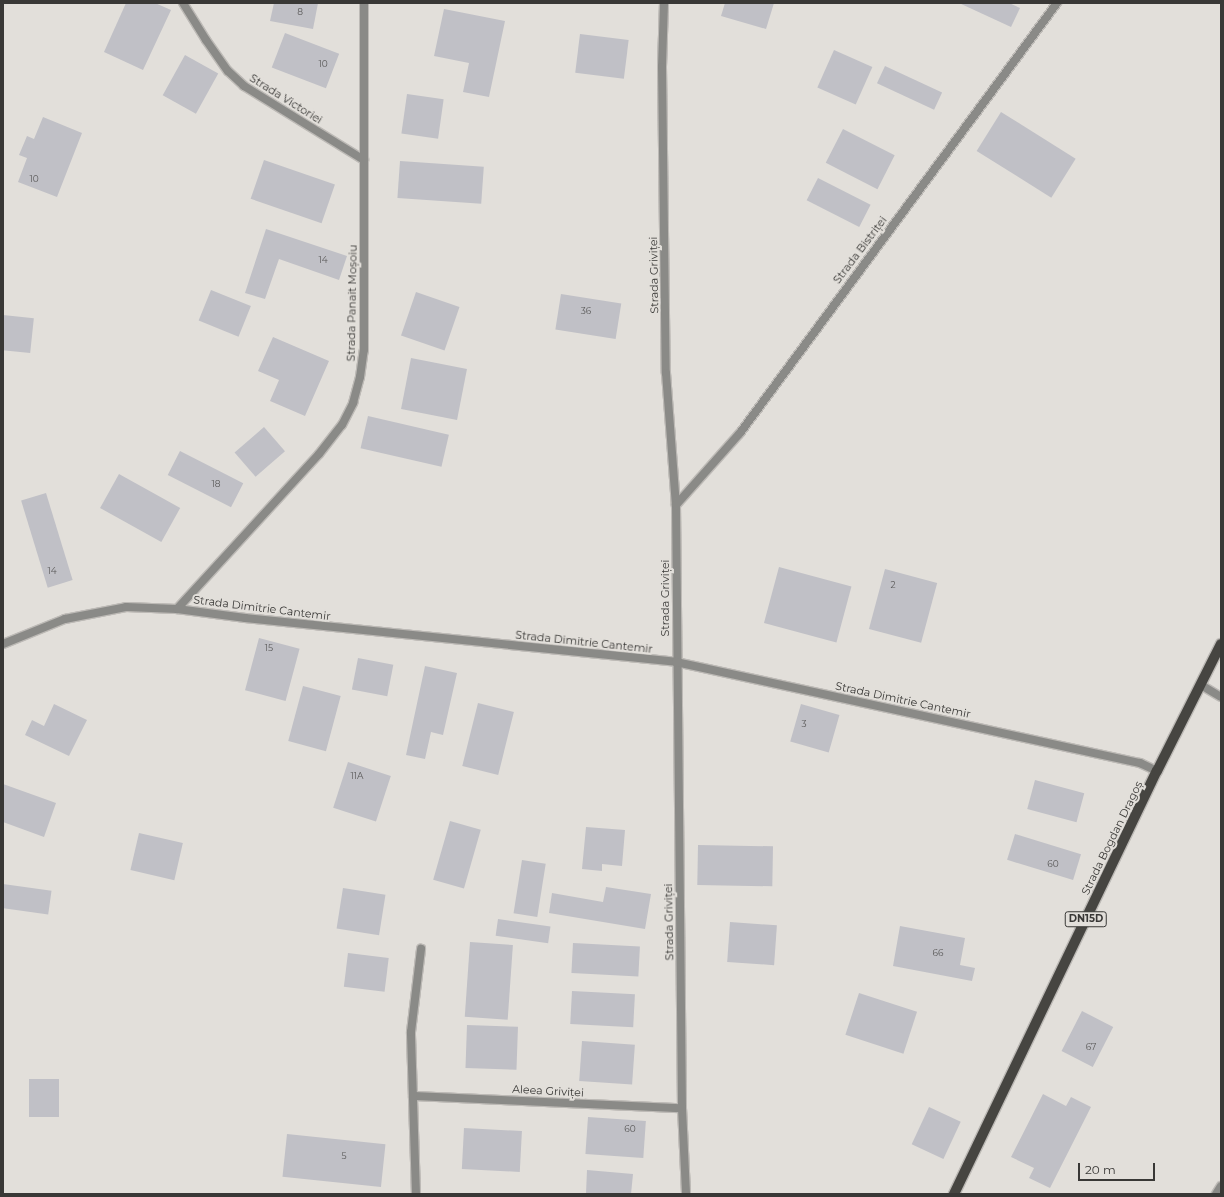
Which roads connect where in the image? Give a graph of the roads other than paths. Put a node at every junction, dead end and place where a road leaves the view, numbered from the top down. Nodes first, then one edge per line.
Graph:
1 (183, 3) edge
2 (364, 3) edge
3 (664, 3) edge
4 (1057, 3) edge
5 (364, 160) junction
6 (676, 505) junction
7 (177, 609) junction
8 (3, 644) edge
9 (1221, 644) edge
10 (676, 662) junction
11 (1201, 685) junction
12 (1221, 697) edge
13 (1157, 771) junction
14 (421, 949) dead end
15 (413, 1096) junction
16 (682, 1108) junction
17 (1221, 1186) edge
18 (416, 1194) edge
19 (686, 1194) edge
20 (954, 1194) edge
21 (1216, 1194) edge

1 - 5 street, Strada Victoriei
2 - 5 street, Strada Panait Moșoiu
3 - 6 street, Strada Griviței
4 - 6 street, Strada Bistriței
5 - 7 street, Strada Panait Moșoiu
6 - 10 street, Strada Griviței
7 - 8 street, Strada Dimitrie Cantemir
7 - 10 street, Strada Dimitrie Cantemir
9 - 11 main road, Strada Bogdan Dragoș / DN15D
10 - 13 street, Strada Dimitrie Cantemir
10 - 16 street, Strada Griviței
11 - 12 street
11 - 13 main road, Strada Bogdan Dragoș / DN15D
13 - 20 main road, Strada Bogdan Dragoș / DN15D
14 - 15 street
15 - 16 street, Aleea Griviței
15 - 18 street
16 - 19 street, Strada Griviței
17 - 21 street

